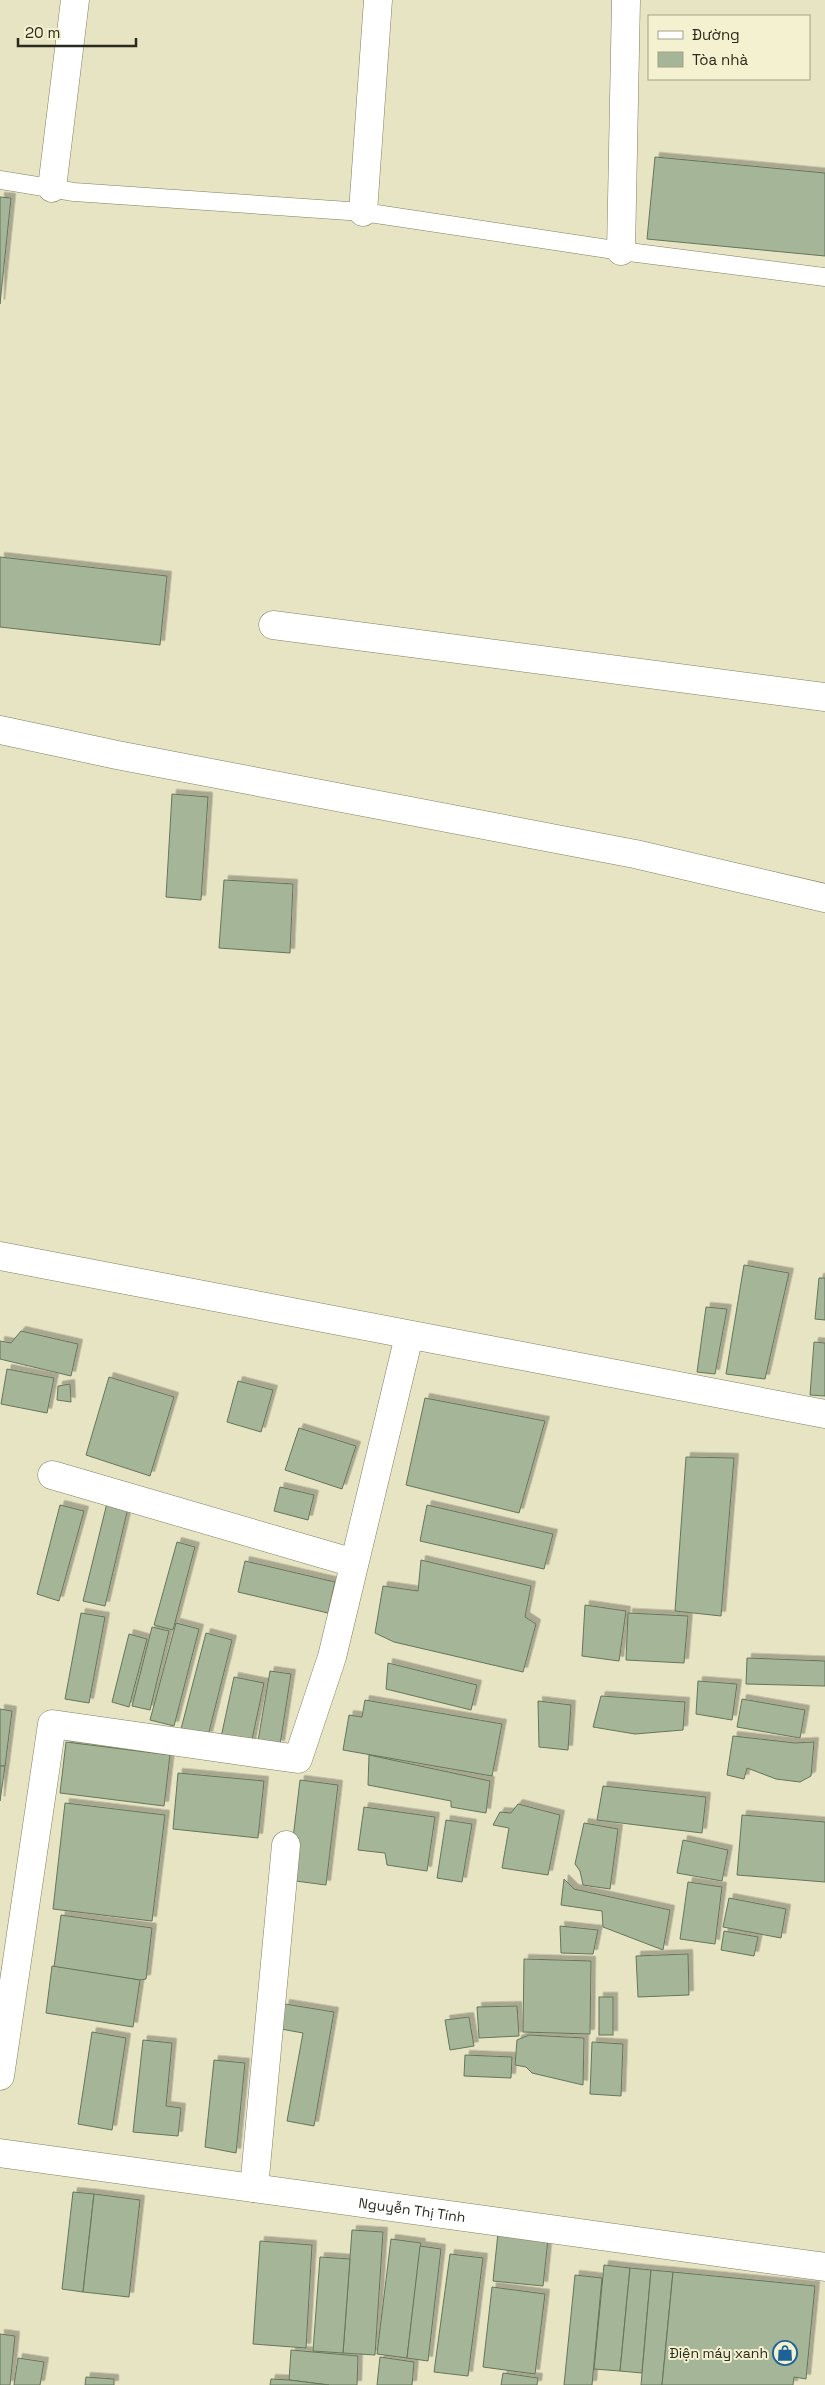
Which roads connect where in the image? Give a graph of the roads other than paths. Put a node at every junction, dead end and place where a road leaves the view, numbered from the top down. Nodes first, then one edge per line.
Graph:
1 (75, 0) edge
2 (378, 0) edge
3 (626, 0) edge
4 (0, 180) edge
5 (52, 188) junction
6 (363, 212) junction
7 (621, 251) junction
8 (825, 277) edge
9 (273, 624) dead end
10 (825, 697) edge
11 (0, 730) edge
12 (825, 898) edge
13 (0, 1256) edge
14 (409, 1336) junction
15 (825, 1414) edge
16 (52, 1475) dead end
17 (354, 1563) junction
18 (286, 1845) dead end
19 (0, 2076) edge
20 (0, 2153) edge
21 (254, 2188) junction
22 (825, 2266) edge

1 - 5 street
2 - 6 street
3 - 7 street
4 - 5 lane
5 - 6 lane
6 - 7 lane
7 - 8 lane
9 - 10 street
11 - 12 street
13 - 14 street
14 - 15 street
14 - 17 street
16 - 17 street
17 - 19 street
18 - 21 street
20 - 21 street, Nguyễn Thị Tính
21 - 22 street, Nguyễn Thị Tính

